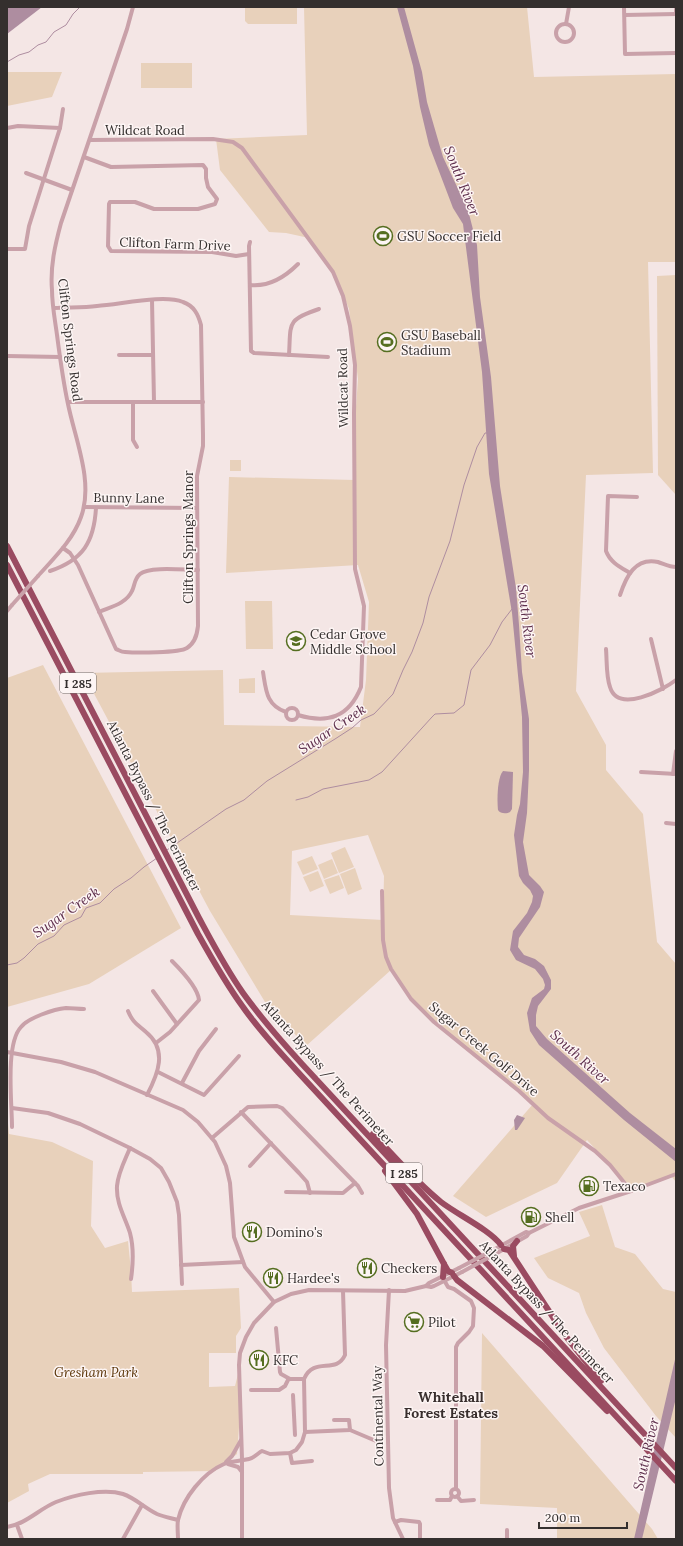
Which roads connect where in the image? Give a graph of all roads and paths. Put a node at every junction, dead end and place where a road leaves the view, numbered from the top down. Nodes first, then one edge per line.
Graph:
1 (133, 7) edge
2 (569, 7) edge
3 (624, 7) edge
4 (676, 7) edge
5 (676, 14) edge
6 (625, 15) junction
7 (566, 24) junction
8 (676, 53) edge
9 (63, 109) dead end
10 (7, 128) edge
11 (60, 128) junction
12 (90, 140) junction
13 (84, 157) junction
14 (26, 173) dead end
15 (43, 180) junction
16 (72, 190) junction
17 (250, 242) dead end
18 (7, 249) edge
19 (249, 254) junction
20 (298, 264) dead end
21 (250, 285) junction
22 (152, 300) junction
23 (54, 308) junction
24 (319, 309) dead end
25 (119, 355) dead end
26 (153, 355) junction
27 (289, 355) junction
28 (7, 356) edge
29 (60, 357) junction
30 (328, 357) dead end
31 (68, 402) junction
32 (133, 402) junction
33 (154, 402) junction
34 (203, 402) junction
35 (137, 447) dead end
36 (637, 497) dead end
37 (84, 507) junction
38 (96, 508) junction
39 (197, 508) junction
40 (7, 546) edge
41 (63, 548) junction
42 (75, 560) junction
43 (7, 564) edge
44 (676, 567) edge
45 (198, 570) junction
46 (50, 571) dead end
47 (630, 573) junction
48 (620, 595) dead end
49 (7, 611) edge
50 (99, 612) junction
51 (651, 639) dead end
52 (606, 649) dead end
53 (263, 672) dead end
54 (676, 680) edge
55 (663, 689) junction
56 (286, 712) junction
57 (298, 715) junction
58 (676, 751) edge
59 (641, 772) dead end
60 (675, 774) edge
61 (666, 823) dead end
62 (676, 824) edge
63 (382, 891) dead end
64 (172, 961) dead end
65 (153, 992) dead end
66 (84, 1009) dead end
67 (128, 1011) dead end
68 (177, 1024) junction
69 (216, 1029) dead end
70 (156, 1043) junction
71 (9, 1053) edge
72 (239, 1056) dead end
73 (158, 1072) junction
74 (182, 1083) junction
75 (147, 1095) junction
76 (336, 1100) junction
77 (12, 1108) junction
78 (241, 1112) junction
79 (12, 1126) dead end
80 (212, 1138) junction
81 (271, 1143) junction
82 (366, 1145) junction
83 (130, 1148) junction
84 (250, 1166) dead end
85 (676, 1174) edge
86 (355, 1183) junction
87 (631, 1191) junction
88 (286, 1192) dead end
89 (310, 1193) junction
90 (362, 1193) dead end
91 (529, 1232) junction
92 (517, 1241) junction
93 (502, 1247) junction
94 (514, 1258) junction
95 (242, 1262) junction
96 (444, 1264) junction
97 (181, 1265) junction
98 (453, 1274) junction
99 (132, 1279) dead end
100 (444, 1279) junction
101 (182, 1284) dead end
102 (389, 1290) junction
103 (343, 1291) junction
104 (274, 1302) junction
105 (276, 1328) dead end
106 (290, 1379) junction
107 (304, 1379) junction
108 (251, 1390) dead end
109 (293, 1395) dead end
110 (627, 1414) junction
111 (304, 1415) junction
112 (294, 1416) junction
113 (334, 1420) dead end
114 (350, 1430) junction
115 (304, 1432) junction
116 (295, 1435) dead end
117 (241, 1439) junction
118 (376, 1441) dead end
119 (648, 1451) junction
120 (290, 1453) junction
121 (242, 1459) junction
122 (312, 1461) dead end
123 (224, 1464) junction
124 (676, 1468) edge
125 (242, 1472) junction
126 (676, 1481) edge
127 (455, 1496) junction
128 (438, 1500) dead end
129 (474, 1500) dead end
130 (142, 1505) junction
131 (178, 1520) junction
132 (395, 1522) junction
133 (17, 1525) junction
134 (7, 1527) edge
135 (507, 1530) dead end
136 (22, 1539) edge
137 (123, 1539) edge
138 (178, 1539) edge
139 (242, 1539) edge
140 (404, 1539) edge
141 (420, 1539) edge
142 (508, 1539) edge

1 - 12 street, Clifton Springs Road
2 - 7 street
3 - 6 street
4 - 5 street
5 - 6 street
6 - 8 street
7 - 7 street
9 - 11 street
10 - 11 street
11 - 15 street
12 - 13 street, Clifton Springs Road
12 - 57 street, Wildcat Road
13 - 16 street, Clifton Springs Road
13 - 19 street, Clifton Farm Drive
14 - 15 street
15 - 16 street
15 - 18 street
16 - 23 street, Clifton Springs Road
17 - 19 street
19 - 21 street
20 - 21 street
21 - 27 street
22 - 23 street, Clifton Springs Manor
22 - 26 street
22 - 34 street, Clifton Springs Manor
23 - 29 street, Clifton Springs Road
24 - 27 street
25 - 26 street
26 - 33 street
27 - 30 street
28 - 29 street
29 - 31 street, Clifton Springs Road
31 - 32 street
31 - 37 street, Clifton Springs Road
32 - 33 street
32 - 35 street
33 - 34 street
34 - 39 street, Clifton Springs Manor
36 - 47 street
37 - 38 street, Bunny Lane
37 - 41 street, Clifton Springs Road
38 - 39 street, Bunny Lane
38 - 42 street
39 - 45 street, Clifton Springs Manor
40 - 76 highway, Atlanta Bypass / The Perimeter / I 285
41 - 42 street, Clifton Springs Manor
41 - 49 street, Clifton Springs Road, bridge
42 - 46 street
42 - 50 street, Clifton Springs Manor
43 - 82 highway, Atlanta Bypass / The Perimeter / I 285
44 - 47 street
45 - 50 street
45 - 50 street, Clifton Springs Manor
47 - 48 street
51 - 55 street
52 - 55 street
53 - 56 street
54 - 55 street
56 - 57 street
56 - 57 street
58 - 60 street
59 - 60 street
61 - 62 street
63 - 87 street, Sugar Creek Golf Drive
64 - 68 street
65 - 68 street
66 - 71 street
67 - 70 street
68 - 70 street
69 - 74 street
70 - 73 street
71 - 75 street
71 - 77 street
72 - 74 street
73 - 74 street
73 - 75 street
75 - 80 street
76 - 93 highway
76 - 110 highway, Atlanta Bypass / The Perimeter / I 285
77 - 79 street
77 - 83 street
78 - 80 street
78 - 81 street
78 - 86 street
80 - 95 street
81 - 84 street
81 - 89 street
82 - 96 highway
82 - 119 highway, Atlanta Bypass / The Perimeter / I 285
83 - 97 street
83 - 99 street
85 - 87 street
86 - 89 street
86 - 90 street
87 - 91 street
88 - 89 street
91 - 92 street
91 - 93 street
92 - 93 street
92 - 94 highway
93 - 94 highway
93 - 98 street, bridge
94 - 110 highway
95 - 97 street
95 - 104 street
96 - 98 highway
96 - 100 highway
97 - 101 street
98 - 100 street
98 - 119 highway
100 - 102 street
100 - 127 street
102 - 103 street
102 - 132 street, Continental Way
103 - 104 street
103 - 107 street
104 - 117 street
105 - 106 street
106 - 107 street
106 - 108 street
107 - 111 street
109 - 112 street
110 - 124 highway, Atlanta Bypass / The Perimeter / I 285
111 - 112 street
111 - 115 street
112 - 116 street
113 - 114 street
114 - 115 street
114 - 118 street
115 - 120 street
117 - 121 street
117 - 123 street
119 - 126 highway, Atlanta Bypass / The Perimeter / I 285
120 - 121 street
120 - 122 street
121 - 123 street
121 - 125 street
123 - 125 street
123 - 131 street
125 - 139 street
127 - 128 street
127 - 129 street
130 - 131 street
130 - 133 street
130 - 137 street
131 - 138 street
132 - 140 street, Continental Way
132 - 141 street
133 - 134 street
133 - 136 street
135 - 142 street

